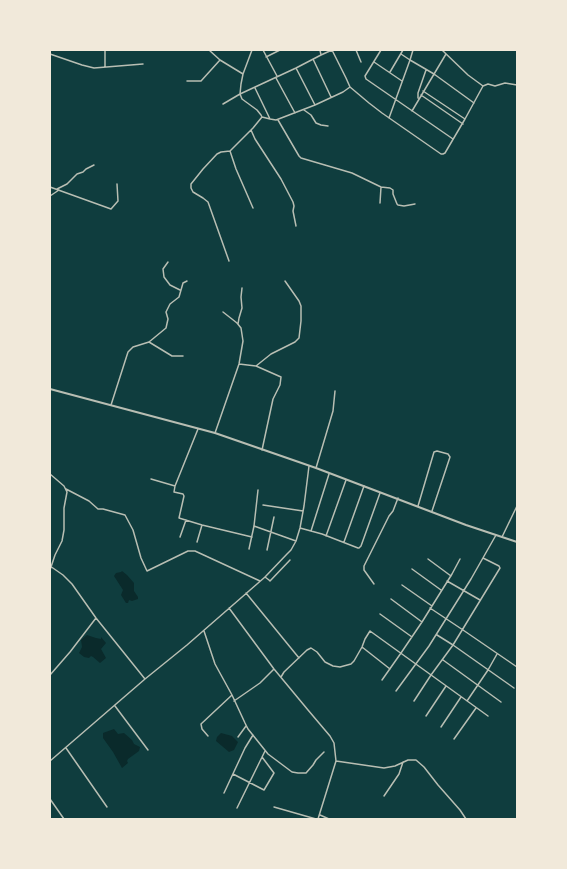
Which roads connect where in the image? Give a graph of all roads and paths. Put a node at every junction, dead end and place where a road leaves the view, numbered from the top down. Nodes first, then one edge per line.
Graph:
1 (104, 50) edge
2 (209, 50) edge
3 (252, 50) edge
4 (264, 50) edge
5 (280, 50) edge
6 (320, 50) edge
7 (332, 50) edge
8 (356, 50) edge
9 (381, 50) edge
10 (403, 50) edge
11 (413, 50) edge
12 (442, 50) edge
13 (50, 54) edge
14 (401, 54) junction
15 (446, 54) junction
16 (321, 55) junction
17 (266, 57) junction
18 (220, 60) junction
19 (313, 60) junction
20 (410, 60) junction
21 (361, 62) dead end
22 (374, 62) junction
23 (143, 64) dead end
24 (105, 67) junction
25 (296, 68) junction
26 (426, 70) junction
27 (390, 72) junction
28 (243, 74) junction
29 (434, 74) junction
30 (276, 77) junction
31 (187, 81) dead end
32 (402, 81) junction
33 (517, 85) edge
34 (483, 86) junction
35 (350, 87) junction
36 (254, 88) junction
37 (423, 91) junction
38 (240, 94) junction
39 (421, 95) junction
40 (331, 97) junction
41 (396, 100) junction
42 (418, 100) junction
43 (474, 103) junction
44 (223, 104) dead end
45 (315, 105) junction
46 (304, 110) junction
47 (412, 111) junction
48 (295, 114) junction
49 (262, 117) junction
50 (270, 118) junction
51 (389, 118) junction
52 (465, 119) junction
53 (278, 120) junction
54 (463, 124) junction
55 (328, 126) dead end
56 (251, 130) junction
57 (453, 139) junction
58 (230, 151) junction
59 (94, 165) dead end
60 (116, 184) dead end
61 (50, 187) edge
62 (381, 187) junction
63 (58, 190) junction
64 (50, 196) edge
65 (380, 203) dead end
66 (415, 204) dead end
67 (253, 208) dead end
68 (296, 226) dead end
69 (229, 261) dead end
70 (168, 262) dead end
71 (187, 281) dead end
72 (285, 281) dead end
73 (242, 288) dead end
74 (180, 290) junction
75 (223, 312) dead end
76 (238, 324) junction
77 (149, 342) junction
78 (183, 356) dead end
79 (239, 364) junction
80 (256, 366) junction
81 (50, 389) edge
82 (335, 391) dead end
83 (111, 405) junction
84 (198, 429) junction
85 (215, 433) junction
86 (262, 450) junction
87 (309, 466) junction
88 (316, 468) junction
89 (50, 474) edge
90 (330, 474) junction
91 (151, 479) dead end
92 (346, 480) junction
93 (174, 486) junction
94 (364, 486) junction
95 (66, 489) junction
96 (258, 490) dead end
97 (381, 492) junction
98 (398, 498) junction
99 (263, 505) dead end
100 (418, 506) junction
101 (517, 506) edge
102 (432, 511) junction
103 (303, 512) junction
104 (274, 517) dead end
105 (186, 520) junction
106 (202, 525) junction
107 (254, 526) junction
108 (300, 528) junction
109 (311, 531) junction
110 (271, 532) junction
111 (496, 535) junction
112 (326, 536) junction
113 (180, 537) dead end
114 (252, 537) junction
115 (502, 537) junction
116 (296, 541) junction
117 (197, 542) dead end
118 (344, 542) junction
119 (517, 542) edge
120 (249, 549) dead end
121 (267, 550) dead end
122 (483, 558) junction
123 (428, 559) dead end
124 (460, 559) dead end
125 (290, 560) dead end
126 (50, 568) edge
127 (412, 569) dead end
128 (451, 576) junction
129 (265, 577) junction
130 (260, 581) junction
131 (447, 581) junction
132 (374, 584) dead end
133 (402, 585) dead end
134 (441, 590) junction
135 (464, 591) junction
136 (246, 593) junction
137 (391, 599) dead end
138 (480, 600) junction
139 (431, 607) junction
140 (229, 608) junction
141 (380, 614) dead end
142 (96, 618) junction
143 (446, 618) junction
144 (422, 622) junction
145 (204, 630) junction
146 (463, 630) junction
147 (436, 634) junction
148 (412, 637) junction
149 (453, 645) junction
150 (362, 647) junction
151 (401, 653) junction
152 (497, 654) junction
153 (299, 658) junction
154 (443, 660) junction
155 (416, 664) junction
156 (517, 667) edge
157 (274, 668) junction
158 (390, 669) junction
159 (488, 670) junction
160 (50, 675) edge
161 (431, 675) junction
162 (281, 677) junction
163 (145, 679) junction
164 (382, 680) dead end
165 (478, 685) junction
166 (446, 686) junction
167 (514, 688) dead end
168 (396, 692) dead end
169 (232, 695) junction
170 (462, 697) junction
171 (414, 700) dead end
172 (467, 700) junction
173 (234, 701) junction
174 (501, 702) dead end
175 (115, 706) junction
176 (476, 708) junction
177 (426, 716) dead end
178 (488, 716) dead end
179 (246, 726) junction
180 (441, 727) dead end
181 (253, 735) junction
182 (208, 736) dead end
183 (238, 736) dead end
184 (454, 739) dead end
185 (66, 748) junction
186 (148, 750) dead end
187 (265, 751) junction
188 (324, 752) dead end
189 (262, 757) junction
190 (50, 761) edge
191 (336, 761) junction
192 (403, 762) junction
193 (233, 774) junction
194 (250, 783) junction
195 (224, 793) dead end
196 (384, 796) dead end
197 (50, 799) edge
198 (107, 807) dead end
199 (274, 807) dead end
200 (237, 808) dead end
201 (320, 815) junction
202 (64, 819) edge
203 (317, 819) edge
204 (329, 819) edge
205 (466, 819) edge

1 - 24 street
2 - 18 street
3 - 28 street
4 - 17 street
5 - 17 street
6 - 16 street
7 - 16 street
7 - 35 street
8 - 21 street
9 - 22 street
10 - 14 street
11 - 20 street
12 - 15 street
13 - 24 street
14 - 20 street
14 - 27 street
15 - 29 street
15 - 34 street
16 - 19 street
17 - 30 street
18 - 28 street
18 - 31 street
19 - 25 street
19 - 40 street
20 - 26 street
20 - 32 street
22 - 27 street
22 - 41 street
23 - 24 street
25 - 30 street
25 - 45 street
26 - 29 street
26 - 42 street
27 - 32 street
28 - 38 street
29 - 37 street
29 - 43 street
30 - 36 street
30 - 48 street
32 - 41 street
33 - 34 street
34 - 43 street
35 - 40 street
35 - 51 street
36 - 38 street
36 - 50 street
37 - 39 street
37 - 52 street
38 - 44 street
38 - 49 street
39 - 42 street
39 - 54 street
40 - 45 street
41 - 47 street
41 - 51 street
42 - 47 street
43 - 52 street
45 - 46 street
46 - 48 street
46 - 55 street
47 - 57 street
48 - 53 street
49 - 50 street
49 - 56 street
50 - 53 street
51 - 57 street
52 - 54 street
53 - 62 street
54 - 57 street
56 - 58 street
56 - 68 street
58 - 67 street
58 - 69 street
59 - 63 street
60 - 63 street
61 - 63 street
62 - 65 street
62 - 66 street
63 - 64 street
70 - 74 street
71 - 74 street
72 - 80 street
73 - 76 street
74 - 77 street
75 - 76 street
76 - 79 street
77 - 78 street
77 - 83 street
79 - 80 street
79 - 85 street
80 - 86 street
81 - 83 street
82 - 88 street
83 - 84 street
84 - 85 street
84 - 93 street
85 - 86 street
86 - 87 street
87 - 88 street
87 - 103 street
88 - 90 street
89 - 95 street
90 - 92 street
90 - 109 street
91 - 93 street
92 - 94 street
92 - 112 street
93 - 105 street
94 - 97 street
94 - 118 street
95 - 126 street
95 - 130 street
96 - 107 street
97 - 98 street
97 - 118 street
98 - 100 street
98 - 132 street
99 - 103 street
100 - 102 street
100 - 102 street
101 - 115 street
102 - 111 street
103 - 108 street
104 - 110 street
105 - 106 street
105 - 113 street
106 - 114 street
106 - 117 street
107 - 110 street
107 - 114 street
108 - 109 street
108 - 116 street
109 - 112 street
110 - 116 street
110 - 121 street
111 - 115 street
111 - 122 street
112 - 118 street
114 - 120 street
115 - 119 street
116 - 129 street
122 - 135 street
122 - 138 street
123 - 128 street
124 - 128 street
125 - 129 street
126 - 142 street
127 - 134 street
128 - 131 street
129 - 130 street
130 - 136 street
131 - 134 street
131 - 135 street
133 - 139 street
134 - 139 street
135 - 138 street
135 - 143 street
136 - 140 street
136 - 153 street
137 - 144 street
138 - 146 street
139 - 143 street
139 - 144 street
140 - 145 street
140 - 157 street
141 - 148 street
142 - 160 street
142 - 163 street
143 - 146 street
143 - 147 street
144 - 148 street
145 - 163 street
145 - 169 street
146 - 149 street
146 - 152 street
147 - 149 street
147 - 155 street
148 - 151 street
149 - 154 street
149 - 159 street
150 - 151 street
150 - 153 street
150 - 158 street
151 - 155 street
151 - 158 street
152 - 156 street
152 - 159 street
153 - 162 street
154 - 161 street
154 - 165 street
155 - 161 street
155 - 168 street
157 - 162 street
157 - 173 street
158 - 164 street
159 - 165 street
159 - 167 street
161 - 166 street
161 - 171 street
162 - 191 street
163 - 175 street
165 - 172 street
165 - 174 street
166 - 170 street
166 - 177 street
169 - 173 street
169 - 182 street
170 - 172 street
170 - 180 street
172 - 176 street
173 - 179 street
175 - 185 street
175 - 186 street
176 - 178 street
176 - 184 street
179 - 181 street
179 - 183 street
181 - 187 street
181 - 193 street
185 - 190 street
185 - 198 street
187 - 188 street
187 - 189 street
189 - 194 street
189 - 194 street
191 - 192 street
191 - 201 street
192 - 196 street
192 - 205 street
193 - 194 street
193 - 195 street
194 - 200 street
197 - 202 street
199 - 203 street
201 - 203 street
201 - 204 street

